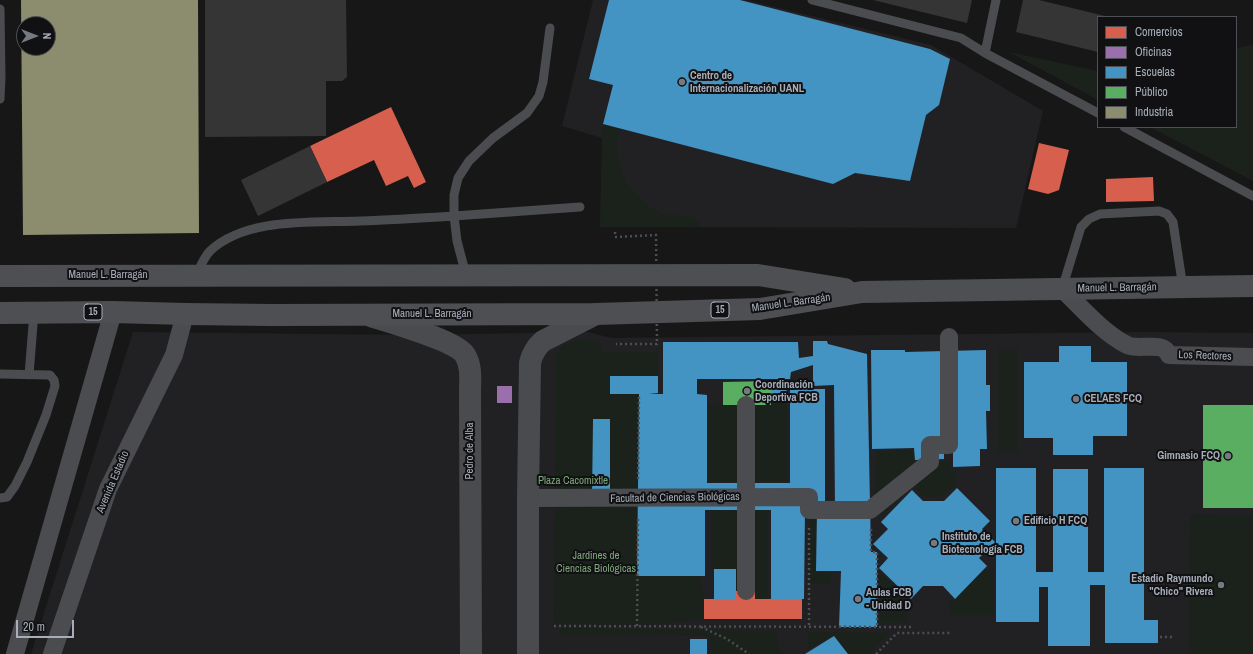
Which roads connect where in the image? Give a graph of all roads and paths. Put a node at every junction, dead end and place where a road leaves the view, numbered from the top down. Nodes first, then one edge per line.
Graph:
1 (812, 0) edge
2 (996, 0) edge
3 (0, 9) edge
4 (550, 28) dead end
5 (985, 53) junction
6 (0, 99) edge
7 (1097, 112) edge
8 (1126, 128) edge
9 (1253, 196) edge
10 (580, 207) dead end
11 (454, 216) junction
12 (615, 232) dead end
13 (196, 275) junction
14 (466, 275) junction
15 (0, 276) edge
16 (1253, 286) edge
17 (1183, 288) junction
18 (1062, 289) junction
19 (862, 292) junction
20 (34, 312) junction
21 (113, 312) junction
22 (0, 313) edge
23 (185, 314) junction
24 (596, 314) junction
25 (367, 315) junction
26 (949, 337) dead end
27 (616, 344) dead end
28 (1253, 357) edge
29 (0, 374) edge
30 (29, 375) junction
31 (746, 406) dead end
32 (746, 497) junction
33 (0, 498) edge
34 (528, 498) junction
35 (809, 510) junction
36 (870, 510) junction
37 (746, 590) dead end
38 (554, 626) dead end
39 (698, 626) junction
40 (809, 626) junction
41 (877, 627) junction
42 (914, 627) dead end
43 (951, 633) dead end
44 (1160, 637) dead end
45 (1173, 637) dead end
46 (15, 654) edge
47 (52, 654) edge
48 (471, 654) edge
49 (528, 654) edge
50 (749, 654) edge
51 (876, 654) edge

1 - 5 lane
2 - 5 lane
3 - 6 lane
4 - 11 lane
5 - 7 lane
8 - 9 lane
10 - 11 lane
11 - 13 lane
11 - 14 lane
12 - 27 path, bridge
13 - 14 highway, Manuel L. Barragán / 15
13 - 15 highway, Manuel L. Barragán / 15
14 - 19 highway, Manuel L. Barragán / 15
16 - 17 highway, Manuel L. Barragán / 15
17 - 18 highway, Manuel L. Barragán / 15
17 - 18 lane
18 - 19 highway, Manuel L. Barragán / 15
18 - 28 street, Los Rectores
19 - 24 highway, Manuel L. Barragán / 15
20 - 21 highway, Manuel L. Barragán / 15
20 - 22 highway, Manuel L. Barragán / 15
20 - 30 lane
21 - 23 highway, Manuel L. Barragán / 15
21 - 46 street
23 - 25 highway, Manuel L. Barragán / 15
23 - 47 street, Avenida Estadio
24 - 25 highway, Manuel L. Barragán / 15
24 - 34 street
25 - 48 street, Pedro de Alba
26 - 36 street
29 - 30 lane
30 - 33 lane
31 - 32 street
32 - 34 street, Facultad de Ciencias Biológicas
32 - 35 street, Facultad de Ciencias Biológicas
32 - 37 street
34 - 49 street
35 - 36 street
35 - 40 path
36 - 41 path
38 - 39 path
39 - 40 path
39 - 50 path
40 - 41 path
41 - 42 path
43 - 51 path
44 - 45 path

